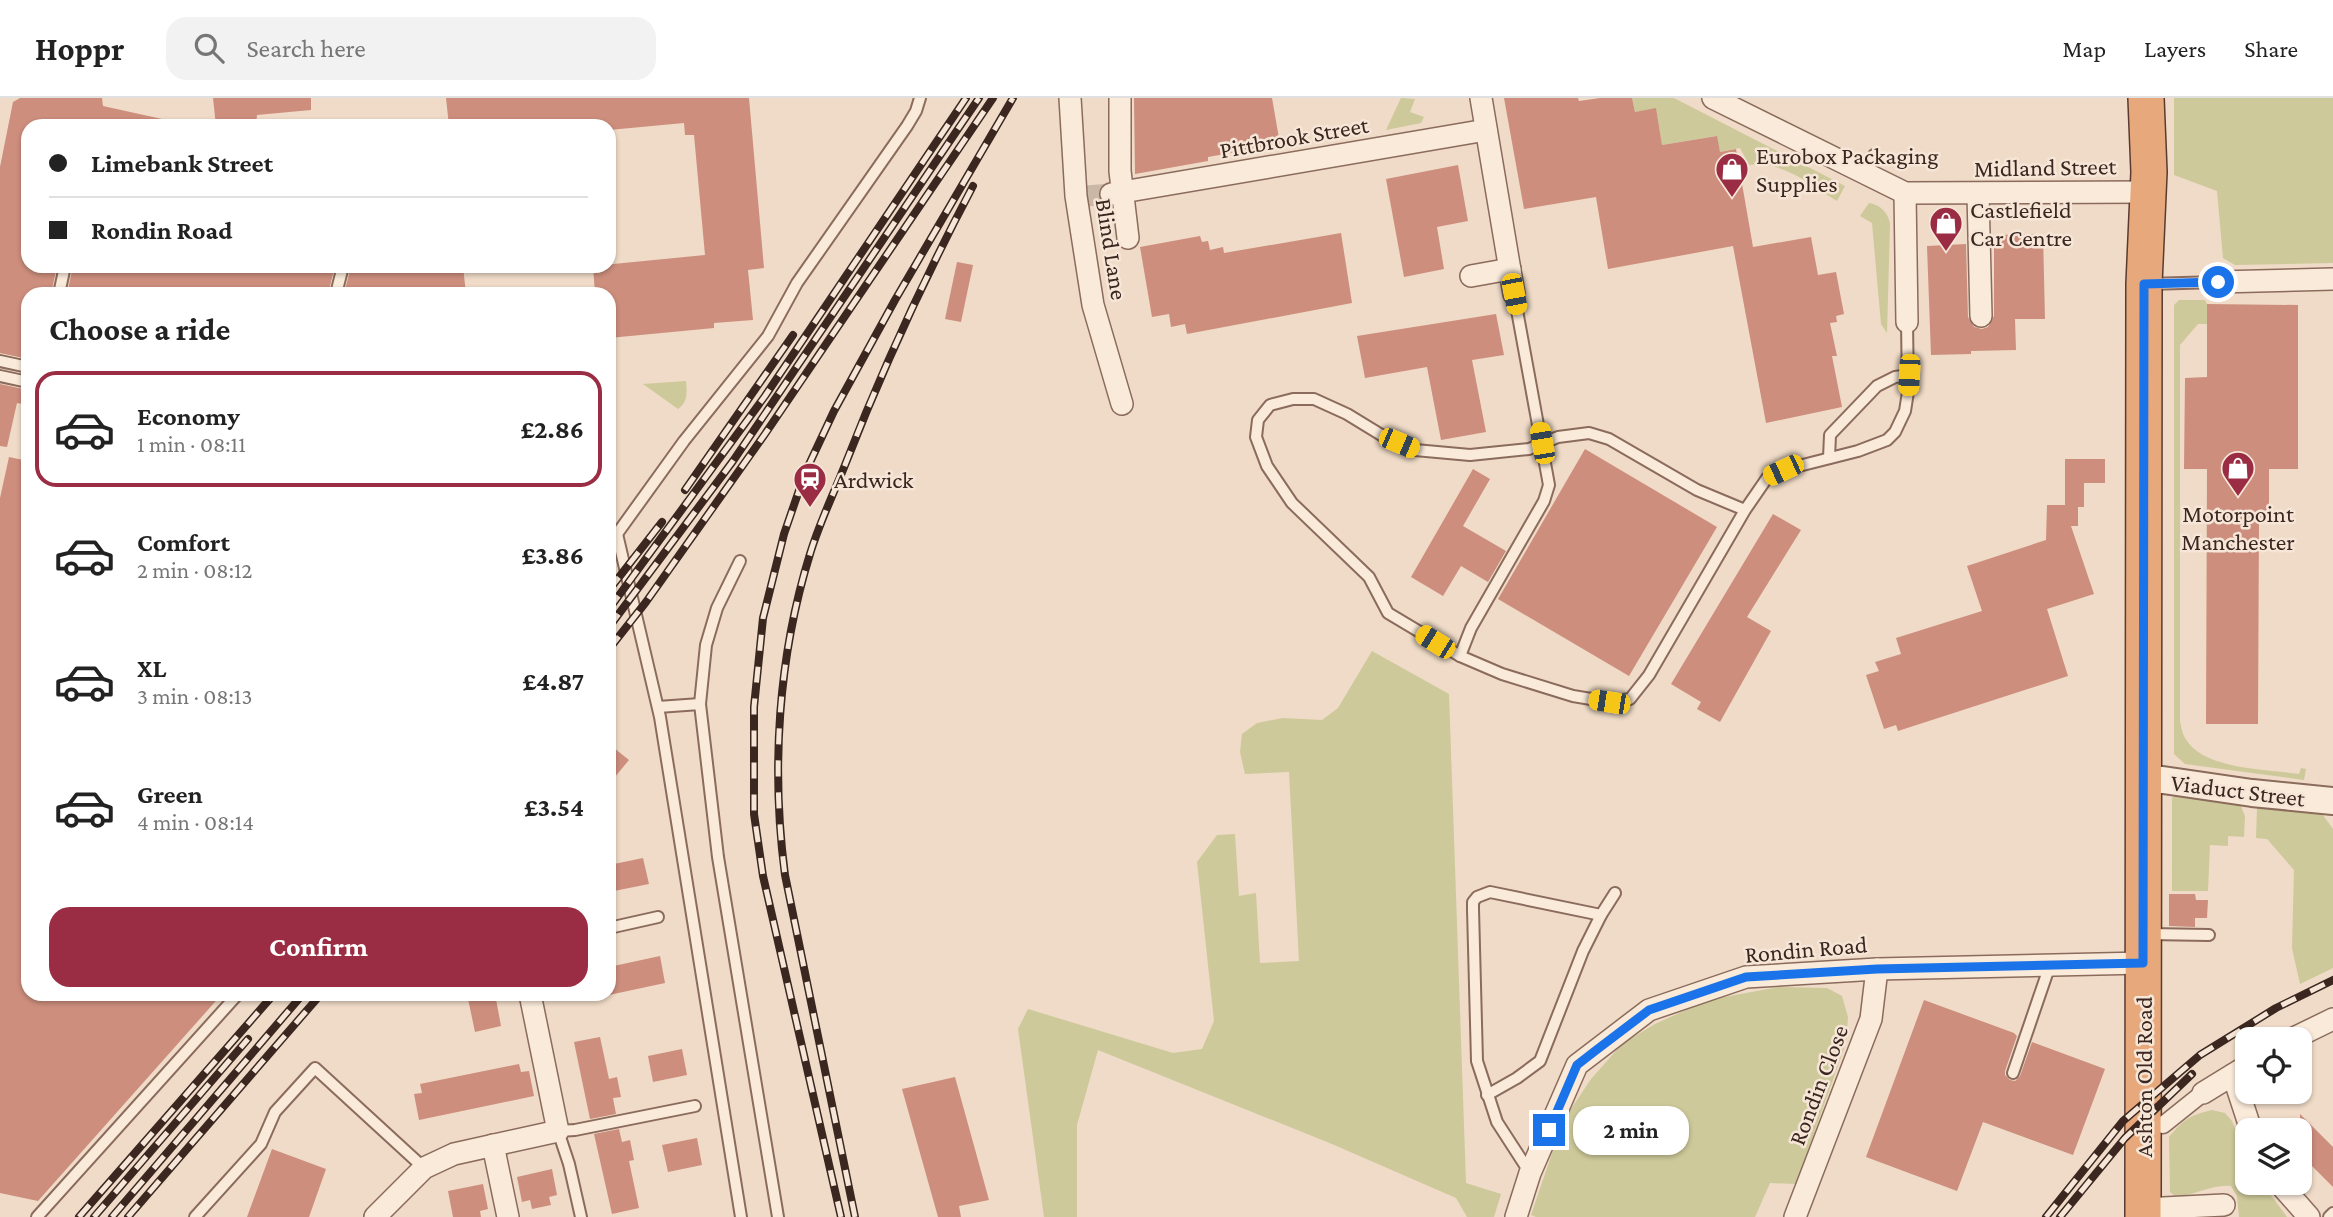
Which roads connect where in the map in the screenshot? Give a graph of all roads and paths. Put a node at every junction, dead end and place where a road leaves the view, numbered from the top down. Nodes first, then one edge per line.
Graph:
1 (920, 98) edge
2 (1070, 98) edge
3 (1120, 98) edge
4 (1481, 98) edge
5 (1713, 98) edge
6 (2146, 98) edge
7 (1486, 130) junction
8 (1874, 155) dead end
9 (1866, 175) junction
10 (2148, 192) junction
11 (1905, 193) junction
12 (1116, 194) junction
13 (1978, 194) junction
14 (1128, 238) dead end
15 (1510, 269) junction
16 (1471, 276) dead end
17 (2333, 279) edge
18 (2218, 282) joint
19 (2144, 284) junction
20 (1514, 294) joint
21 (1981, 316) dead end
22 (1907, 322) joint
23 (0, 361) edge
24 (21, 366) edge
25 (1909, 375) junction
26 (0, 376) edge
27 (21, 380) edge
28 (1122, 404) dead end
29 (1542, 443) junction
30 (1829, 458) junction
31 (1745, 510) junction
32 (617, 534) joint
33 (740, 561) dead end
34 (1460, 656) junction
35 (700, 704) junction
36 (658, 707) junction
37 (2144, 780) junction
38 (2333, 801) edge
39 (1615, 893) dead end
40 (1601, 915) junction
41 (658, 917) dead end
42 (616, 926) edge
43 (2209, 935) dead end
44 (2143, 948) junction
45 (2050, 965) junction
46 (1877, 969) junction
47 (232, 1001) edge
48 (531, 1001) edge
49 (2333, 1019) edge
50 (2312, 1029) edge
51 (2013, 1073) dead end
52 (2235, 1073) edge
53 (2203, 1093) joint
54 (1487, 1095) junction
55 (695, 1106) dead end
56 (2163, 1125) dead end
57 (558, 1131) junction
58 (493, 1145) junction
59 (424, 1168) junction
60 (1530, 1173) junction
61 (2289, 1195) edge
62 (2224, 1205) dead end
63 (2143, 1213) edge
64 (37, 1217) edge
65 (195, 1217) edge
66 (375, 1217) edge
67 (508, 1217) edge
68 (581, 1217) edge
69 (741, 1217) edge
70 (778, 1217) edge
71 (1516, 1217) edge
72 (1795, 1217) edge
73 (2309, 1217) edge

1 - 32 lane
2 - 28 street, Blind Lane
3 - 12 street
4 - 7 street
5 - 9 street, Midland Street
6 - 10 highway, Ashton Old Road
7 - 12 street, Pittbrook Street
7 - 15 street
8 - 9 lane
9 - 11 street, Midland Street
10 - 13 street, Midland Street
10 - 19 highway, Ashton Old Road
11 - 13 street, Midland Street
11 - 22 street
12 - 14 street
13 - 21 street
15 - 16 street
15 - 20 street
17 - 18 street
18 - 19 lane
19 - 37 highway, Ashton Old Road
20 - 29 lane
22 - 25 lane
23 - 24 lane
25 - 30 lane
25 - 30 lane
26 - 27 lane
29 - 31 lane
29 - 34 lane
29 - 34 lane
30 - 31 lane
31 - 34 lane
32 - 36 lane
33 - 35 lane
35 - 36 lane
35 - 70 lane
36 - 69 lane
37 - 38 street, Viaduct Street
37 - 44 highway, Ashton Old Road
39 - 40 lane
40 - 54 lane
40 - 54 lane
41 - 42 lane
43 - 44 lane
44 - 45 street, Rondin Road
44 - 63 highway, Ashton Old Road
45 - 46 street, Rondin Road
45 - 51 lane
46 - 60 street, Rondin Road
46 - 72 street, Rondin Close
47 - 64 lane
48 - 57 street
49 - 50 street
52 - 53 street
53 - 56 street
54 - 60 lane
55 - 57 lane
57 - 58 street
57 - 68 lane
58 - 59 street
58 - 67 street
59 - 65 lane
59 - 66 street
60 - 71 street, Rondin Road
61 - 73 street
62 - 63 street

